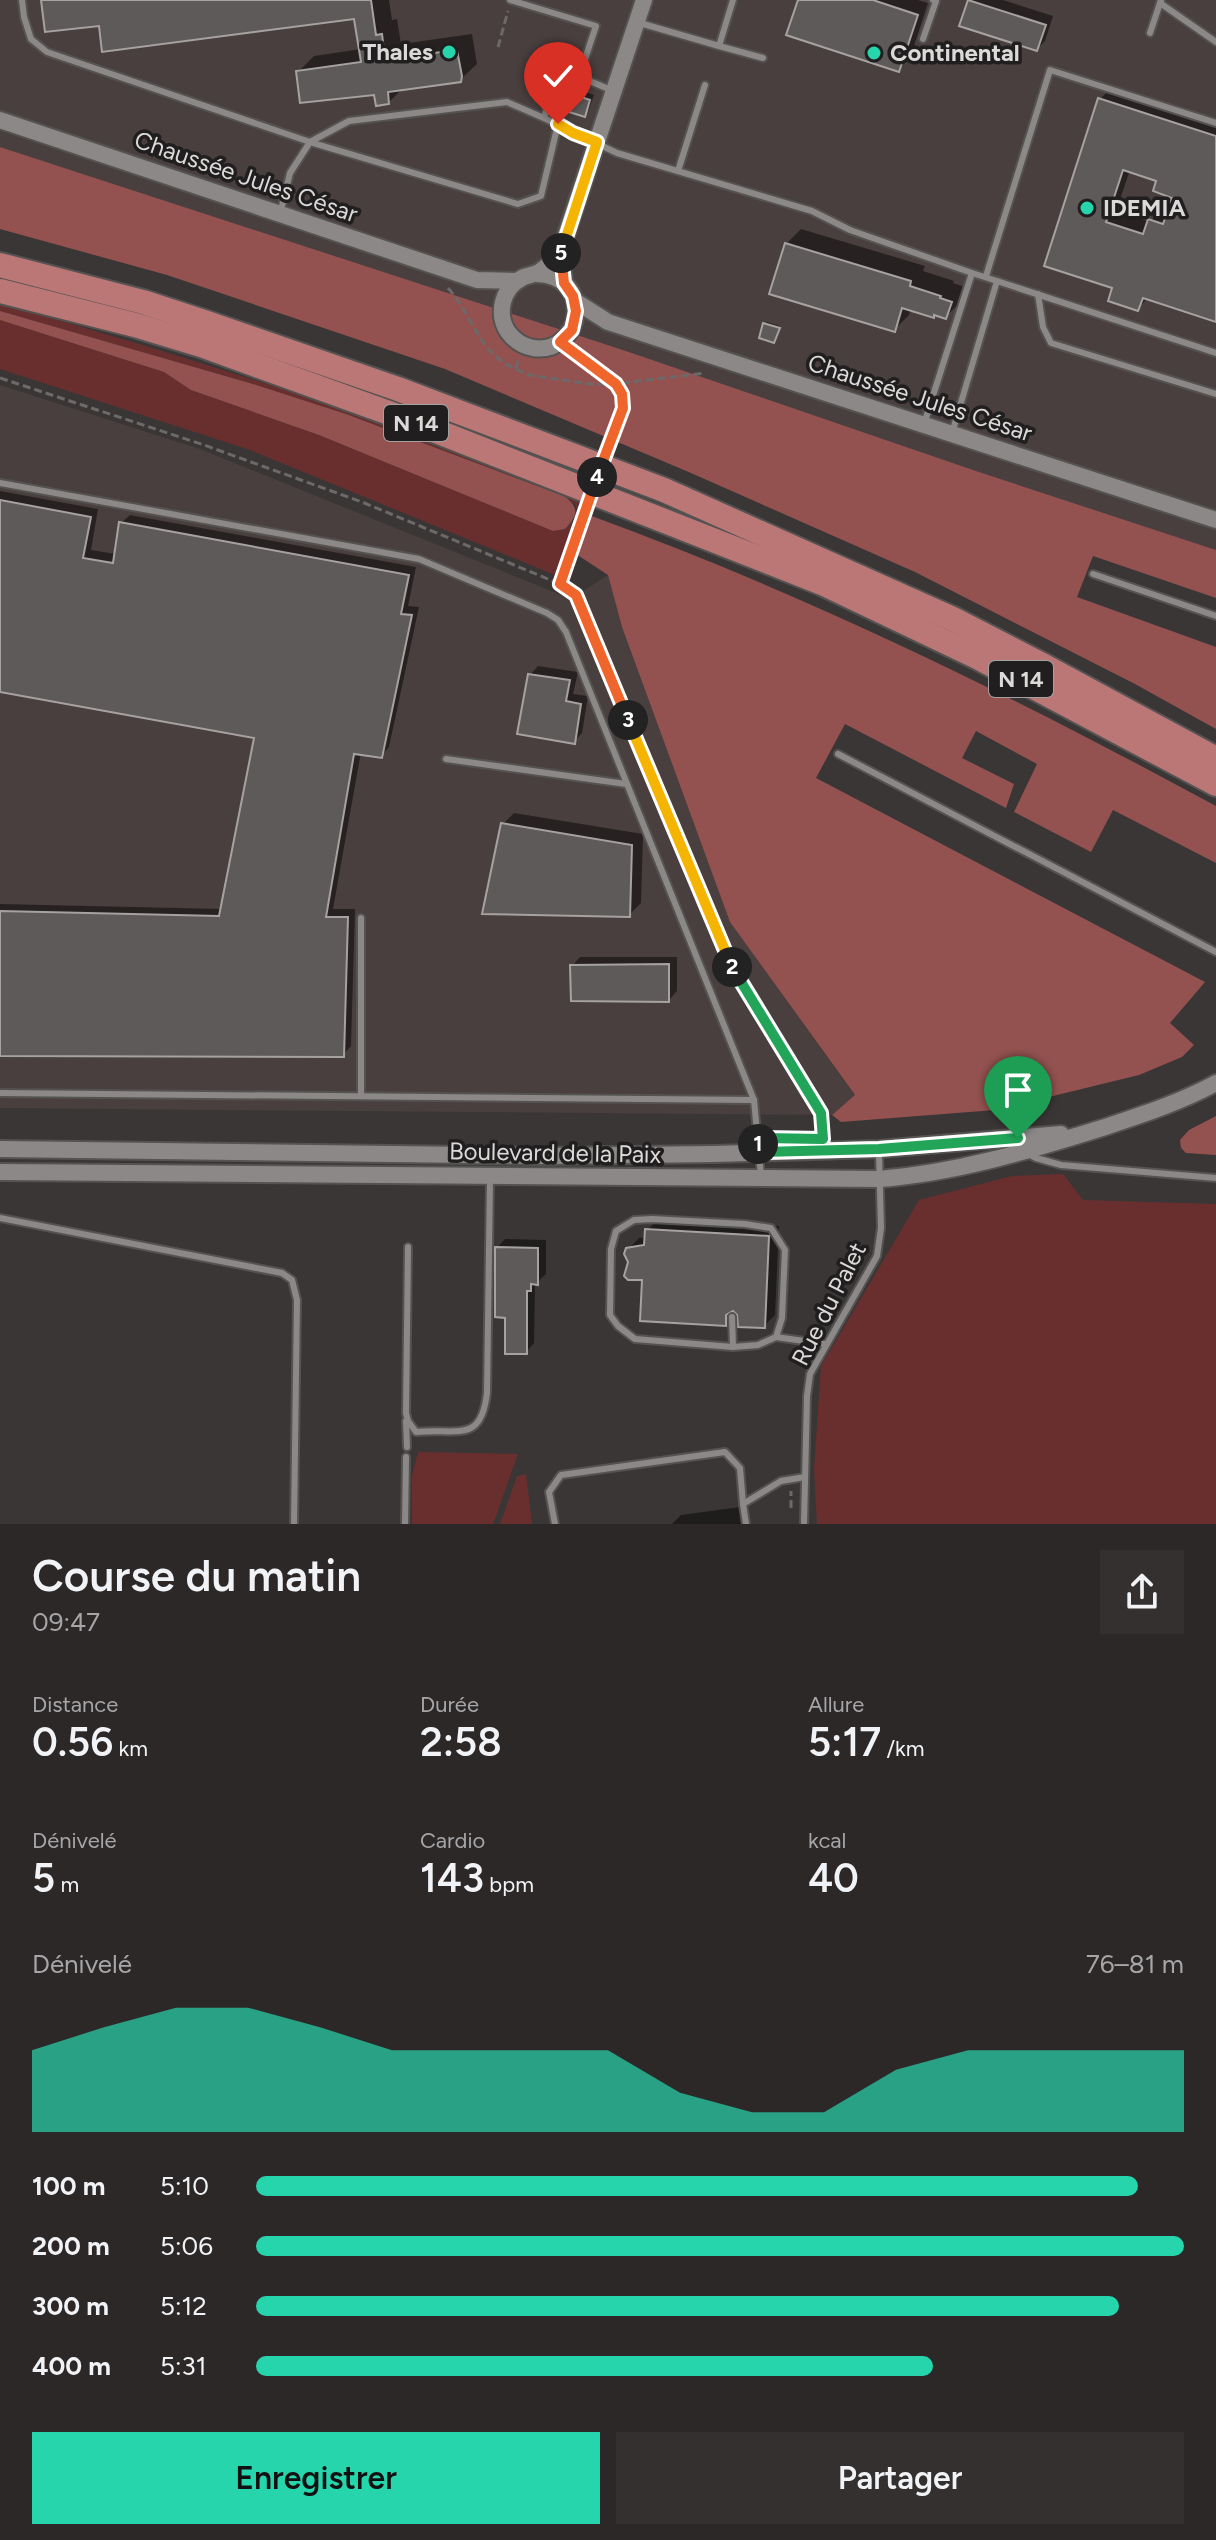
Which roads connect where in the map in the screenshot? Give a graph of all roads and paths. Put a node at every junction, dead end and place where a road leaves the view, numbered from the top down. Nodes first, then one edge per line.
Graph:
1 (22, 0) edge
2 (511, 0) edge
3 (644, 0) edge
4 (733, 0) edge
5 (933, 0) edge
6 (1160, 2) edge
7 (637, 22) junction
8 (1150, 33) dead end
9 (923, 39) dead end
10 (1216, 42) edge
11 (719, 46) junction
12 (498, 47) dead end
13 (763, 58) dead end
14 (579, 77) junction
15 (705, 85) dead end
16 (614, 91) junction
17 (544, 118) junction
18 (0, 120) edge
19 (1216, 123) edge
20 (558, 124) junction
21 (310, 142) junction
22 (597, 142) junction
23 (678, 171) junction
24 (280, 214) junction
25 (561, 250) junction
26 (0, 265) edge
27 (972, 273) junction
28 (537, 274) junction
29 (986, 276) junction
30 (477, 280) junction
31 (516, 281) junction
32 (997, 281) junction
33 (564, 283) junction
34 (0, 291) edge
35 (1038, 294) junction
36 (575, 301) junction
37 (502, 310) junction
38 (608, 322) junction
39 (566, 336) junction
40 (521, 344) junction
41 (489, 350) dead end
42 (1216, 353) edge
43 (516, 369) junction
44 (714, 372) dead end
45 (0, 378) edge
46 (616, 384) junction
47 (1216, 394) edge
48 (924, 424) junction
49 (952, 433) junction
50 (0, 483) edge
51 (1216, 520) edge
52 (1093, 574) dead end
53 (560, 584) junction
54 (1216, 616) edge
55 (838, 754) dead end
56 (446, 759) dead end
57 (1216, 759) edge
58 (626, 784) junction
59 (1216, 784) edge
60 (361, 918) dead end
61 (1216, 952) edge
62 (1216, 1083) edge
63 (0, 1093) edge
64 (361, 1096) junction
65 (754, 1100) junction
66 (1102, 1128) junction
67 (823, 1139) dead end
68 (1000, 1140) junction
69 (0, 1149) edge
70 (879, 1149) junction
71 (759, 1152) junction
72 (1025, 1153) junction
73 (0, 1172) edge
74 (490, 1177) junction
75 (761, 1178) junction
76 (1216, 1178) edge
77 (879, 1179) junction
78 (0, 1218) edge
79 (408, 1247) dead end
80 (732, 1317) dead end
81 (776, 1337) junction
82 (825, 1344) junction
83 (733, 1347) junction
84 (406, 1413) junction
85 (407, 1447) dead end
86 (406, 1457) dead end
87 (805, 1477) junction
88 (743, 1504) junction
89 (294, 1524) edge
90 (405, 1524) edge
91 (555, 1524) edge
92 (746, 1524) edge
93 (804, 1524) edge

1 - 21 lane
2 - 12 path
2 - 14 lane
3 - 7 main road
4 - 11 lane
5 - 9 lane
6 - 8 lane
6 - 10 lane
7 - 11 lane
7 - 16 main road
11 - 13 lane
14 - 16 lane
14 - 17 lane
15 - 23 lane
16 - 22 main road
17 - 20 lane
17 - 21 lane
18 - 24 main road, Chaussée Jules César
19 - 29 lane
20 - 21 lane
20 - 22 lane
21 - 24 lane
22 - 23 lane
22 - 25 main road
23 - 27 lane
24 - 30 main road, Chaussée Jules César
25 - 28 main road
25 - 33 main road
26 - 57 highway, N 14
27 - 29 lane
27 - 48 lane
28 - 31 main road
28 - 33 main road
29 - 32 lane
30 - 31 main road, Chaussée Jules César
30 - 37 main road
31 - 37 main road
32 - 35 lane
32 - 49 lane
33 - 36 main road
34 - 59 highway, N 14
35 - 42 lane
35 - 47 lane
36 - 38 main road, Chaussée Jules César
36 - 39 main road
37 - 40 main road
38 - 39 main road
38 - 48 main road, Chaussée Jules César
39 - 40 main road
39 - 46 path
40 - 43 path
41 - 43 path
43 - 46 path
44 - 46 path
45 - 53 path
46 - 53 path, bridge
48 - 49 main road, Chaussée Jules César
49 - 51 main road, Chaussée Jules César
50 - 58 lane
52 - 54 lane
53 - 67 path
55 - 61 lane
56 - 58 lane
58 - 65 lane
60 - 64 lane
62 - 66 main road, Boulevard de la Paix
63 - 64 lane
64 - 65 lane
65 - 71 lane
66 - 68 main road, Boulevard de la Paix
66 - 72 main road, Boulevard de la Paix
68 - 70 main road, Boulevard de la Paix
68 - 72 lane
69 - 71 main road, Boulevard de la Paix
70 - 71 main road, Boulevard de la Paix
70 - 77 lane, Rue du Palet
71 - 75 lane
72 - 76 lane
72 - 77 main road, Boulevard de la Paix
73 - 74 main road, Boulevard de la Paix
74 - 75 main road, Boulevard de la Paix
74 - 84 lane
75 - 77 main road, Boulevard de la Paix
77 - 82 lane, Rue du Palet
78 - 89 lane
79 - 84 lane
80 - 83 lane
81 - 82 lane
81 - 83 lane
81 - 83 lane
82 - 87 lane, Rue du Palet
84 - 85 lane
86 - 90 lane
87 - 88 lane
87 - 93 lane, Rue du Palet
88 - 91 lane
88 - 92 lane

